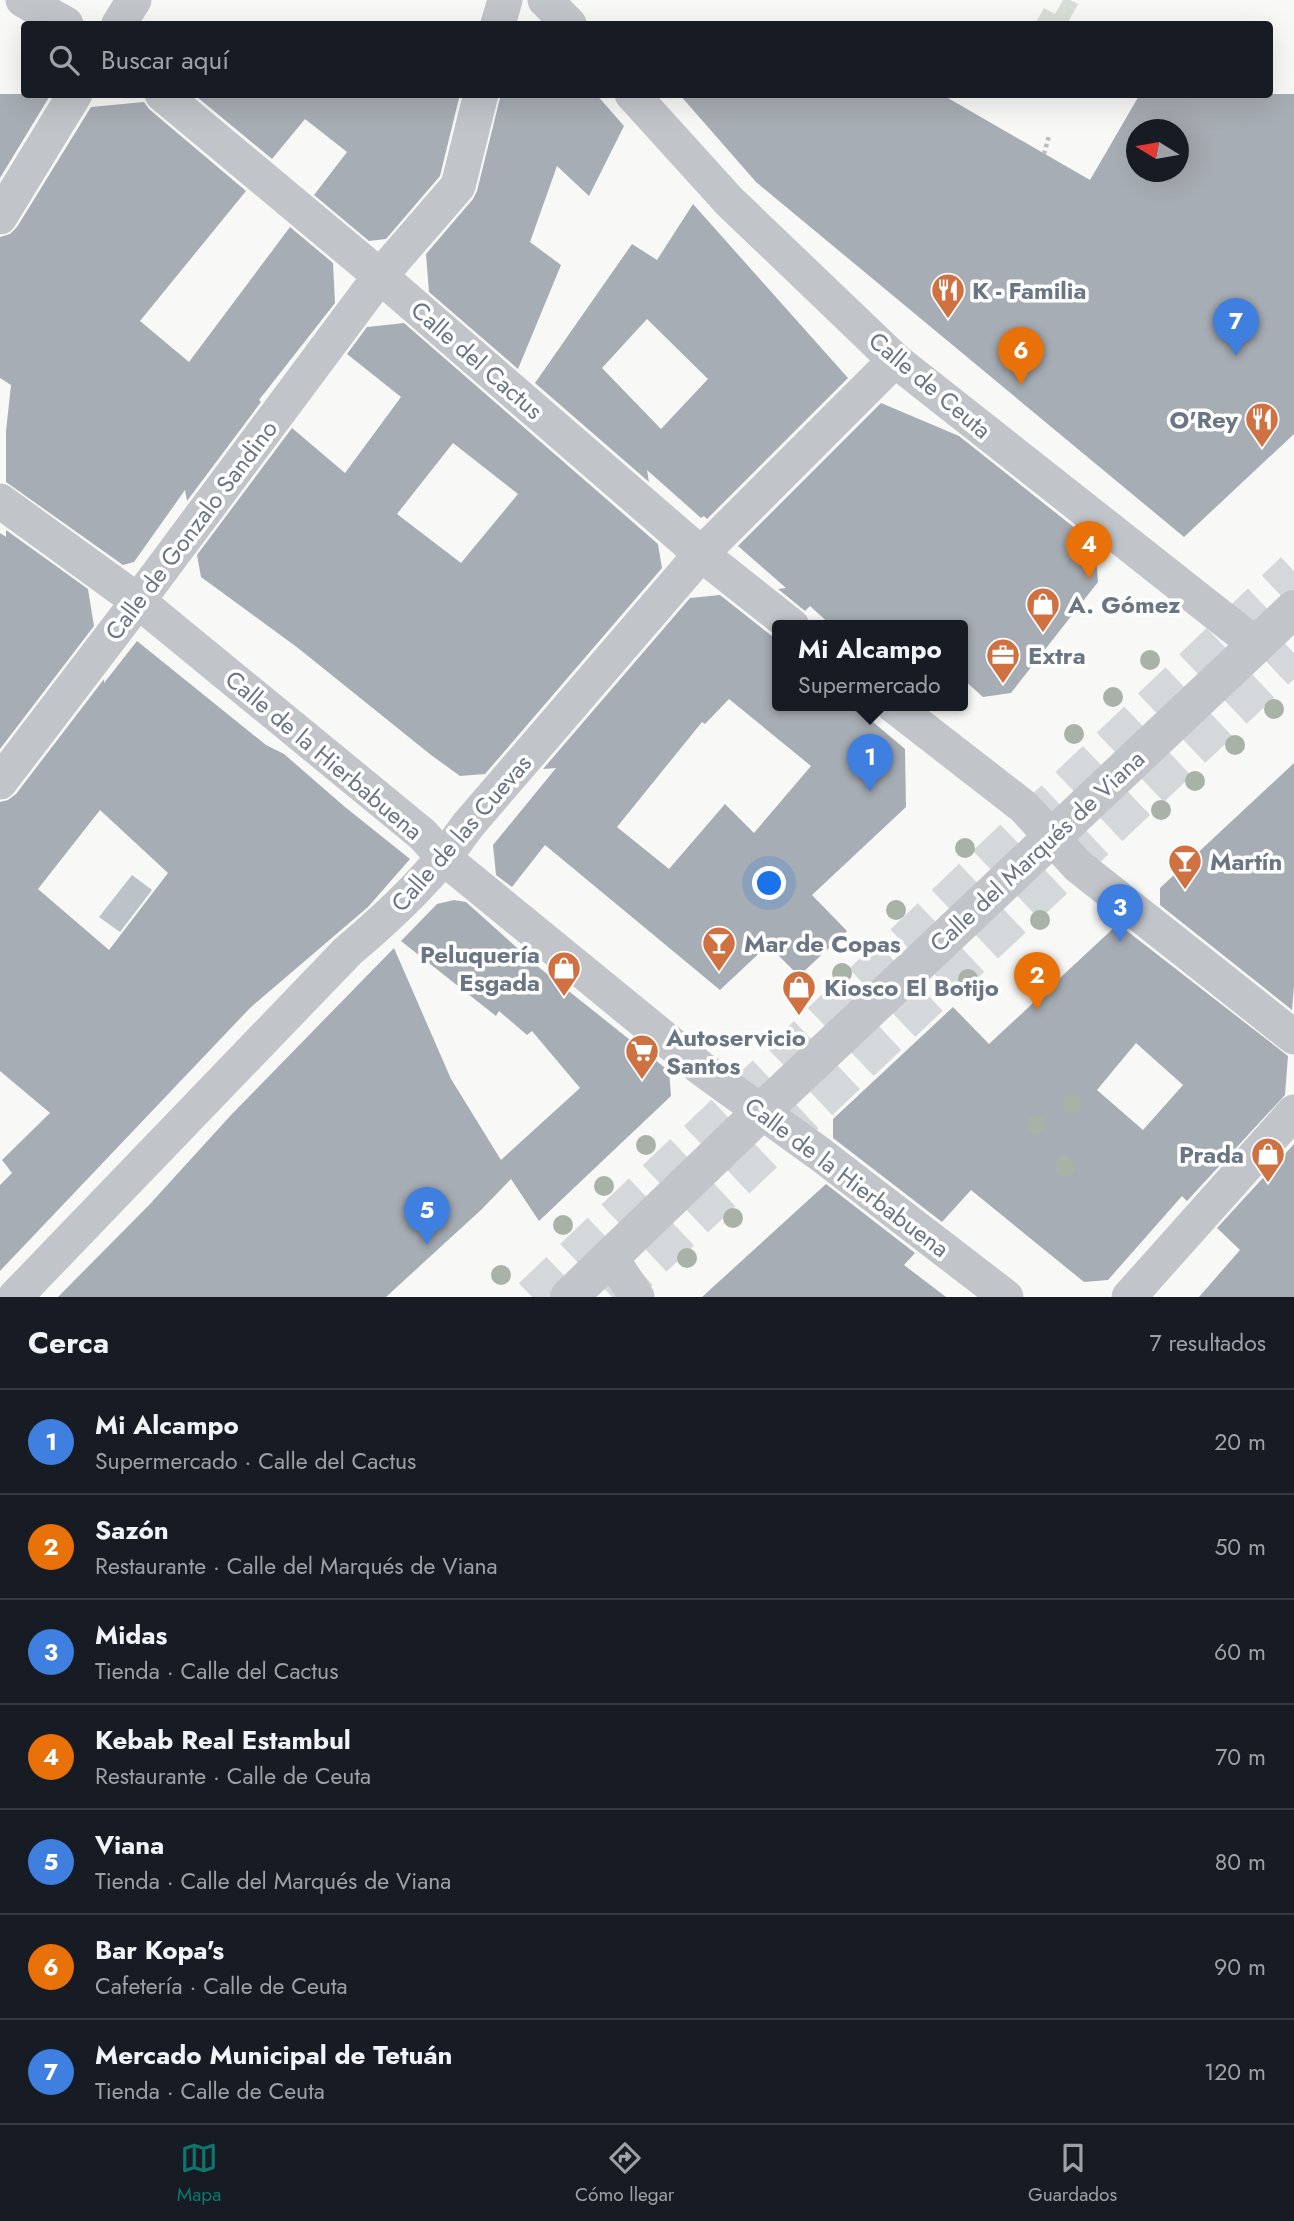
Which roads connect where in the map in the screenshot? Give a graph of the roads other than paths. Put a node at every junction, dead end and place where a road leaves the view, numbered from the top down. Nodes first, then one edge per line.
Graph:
1 (23, 0) edge
2 (134, 0) edge
3 (505, 0) edge
4 (545, 0) edge
5 (61, 21) edge
6 (121, 21) edge
7 (499, 21) edge
8 (566, 21) edge
9 (73, 98) edge
10 (167, 98) edge
11 (480, 98) edge
12 (636, 98) edge
13 (0, 217) edge
14 (380, 276) junction
15 (895, 360) junction
16 (0, 501) edge
17 (701, 554) junction
18 (138, 601) junction
19 (1294, 609) edge
20 (784, 620) edge
21 (1255, 645) junction
22 (900, 711) edge
23 (0, 782) edge
24 (1051, 837) junction
25 (445, 859) junction
26 (1294, 1037) edge
27 (762, 1111) junction
28 (1294, 1112) edge
29 (611, 1258) junction
30 (15, 1297) edge
31 (569, 1297) edge
32 (637, 1297) edge
33 (1006, 1297) edge
34 (1129, 1297) edge

1 - 5 street
2 - 6 street
3 - 7 street
4 - 8 street
9 - 13 street
10 - 14 street, Calle del Cactus
11 - 14 street, Calle de Gonzalo Sandino
12 - 15 street, Calle de Ceuta
14 - 17 street, Calle del Cactus
14 - 18 street, Calle de Gonzalo Sandino
15 - 17 street, Calle de las Cuevas
15 - 21 street, Calle de Ceuta
16 - 18 street, Calle de la Hierbabuena
17 - 20 street, Calle del Cactus
17 - 25 street, Calle de las Cuevas
18 - 23 street, Calle de Gonzalo Sandino
18 - 25 street, Calle de la Hierbabuena
19 - 21 street, Calle del Marqués de Viana
21 - 24 street, Calle del Marqués de Viana
22 - 24 street
24 - 26 street
24 - 27 street, Calle del Marqués de Viana
25 - 27 street, Calle de la Hierbabuena
25 - 30 street, Calle de las Cuevas
27 - 29 street, Calle del Marqués de Viana
27 - 33 street, Calle de la Hierbabuena
28 - 34 street
29 - 31 street, Calle del Marqués de Viana
29 - 32 street

